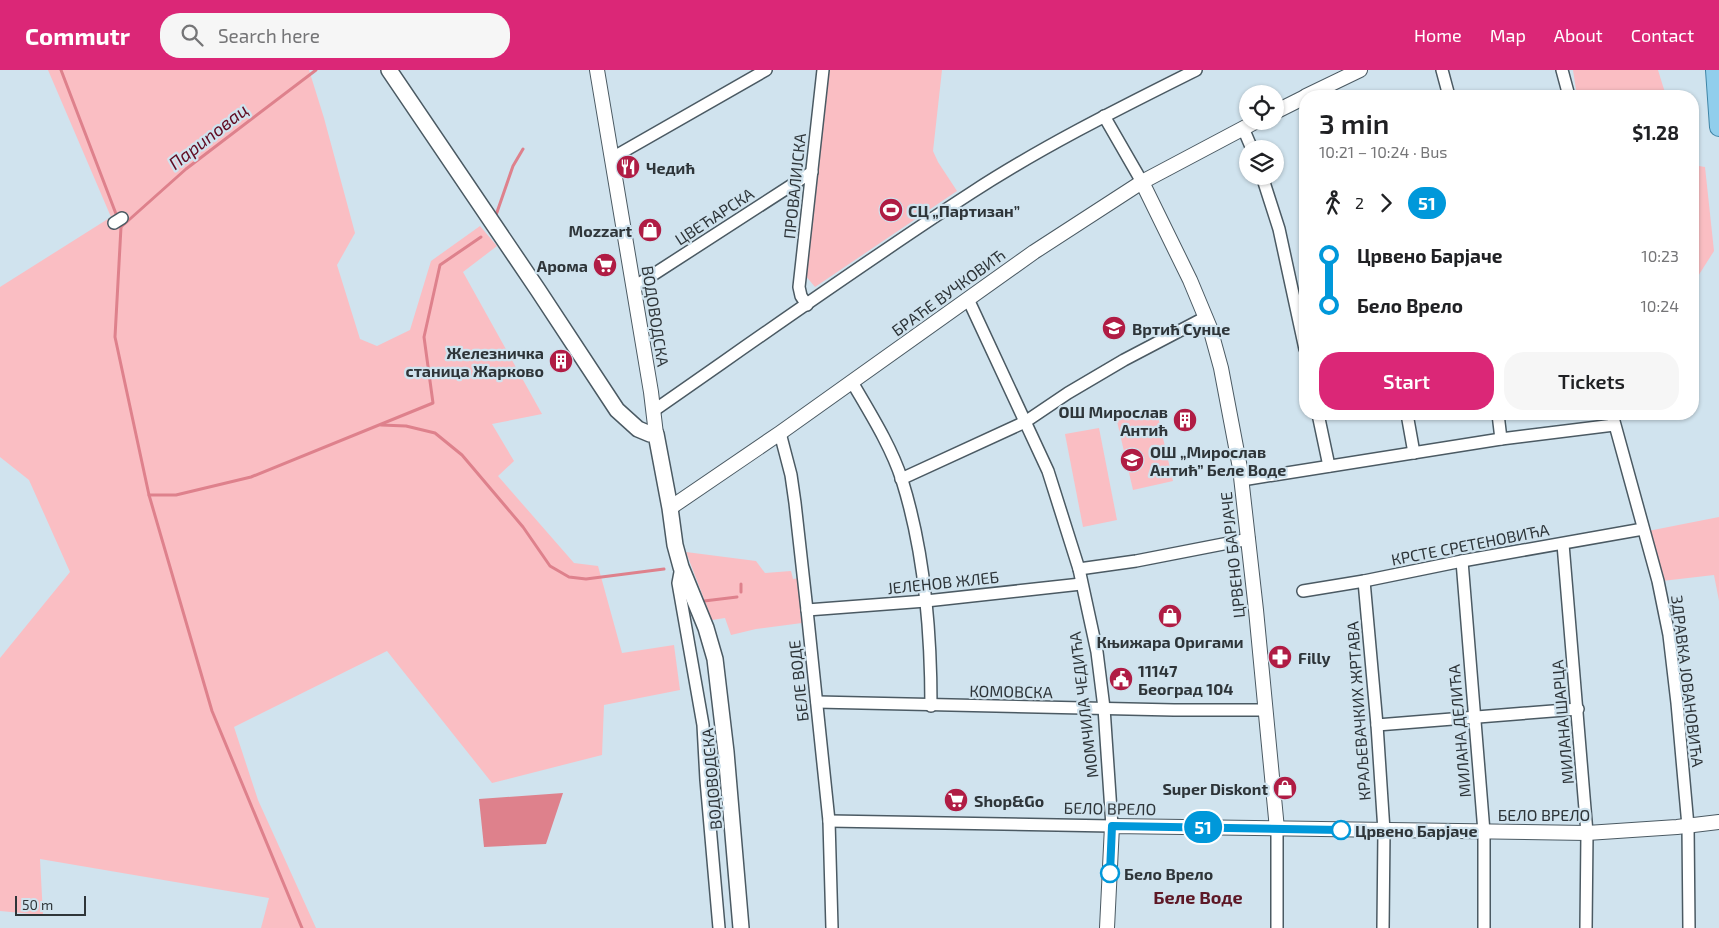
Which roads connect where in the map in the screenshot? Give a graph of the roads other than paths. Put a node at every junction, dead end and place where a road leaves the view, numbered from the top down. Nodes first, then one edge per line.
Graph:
1 (389, 70) edge
2 (597, 70) edge
3 (766, 70) edge
4 (823, 70) edge
5 (1196, 70) edge
6 (1360, 70) edge
7 (1442, 70) edge
8 (1562, 70) edge
9 (1715, 70) edge
10 (1330, 90) edge
11 (1447, 90) edge
12 (1567, 90) edge
13 (1299, 100) edge
14 (1284, 108) edge
15 (1104, 116) junction
16 (1719, 127) edge
17 (1239, 130) edge
18 (612, 158) junction
19 (812, 172) junction
20 (1142, 182) junction
21 (1265, 185) edge
22 (634, 287) junction
23 (968, 299) junction
24 (807, 305) junction
25 (1206, 317) junction
26 (1299, 321) edge
27 (852, 382) junction
28 (653, 412) junction
29 (1319, 420) edge
30 (1408, 420) edge
31 (1499, 420) edge
32 (1607, 420) edge
33 (1613, 420) edge
34 (1025, 422) junction
35 (780, 433) junction
36 (656, 434) junction
37 (1501, 439) junction
38 (1414, 453) junction
39 (1328, 466) junction
40 (901, 480) junction
41 (1242, 480) junction
42 (670, 508) junction
43 (1643, 529) junction
44 (1248, 539) junction
45 (1563, 544) junction
46 (1462, 561) junction
47 (681, 567) junction
48 (1079, 569) junction
49 (1364, 581) junction
50 (1081, 584) junction
51 (1304, 591) dead end
52 (926, 601) junction
53 (807, 610) junction
54 (706, 628) junction
55 (687, 635) junction
56 (817, 702) junction
57 (931, 706) junction
58 (1104, 708) junction
59 (1578, 709) junction
60 (1265, 710) junction
61 (1475, 718) junction
62 (1377, 725) junction
63 (829, 821) junction
64 (1719, 822) edge
65 (1112, 826) junction
66 (1688, 826) junction
67 (1277, 829) junction
68 (1384, 830) junction
69 (1484, 832) junction
70 (1587, 832) junction
71 (719, 928) edge
72 (741, 928) edge
73 (832, 928) edge
74 (1107, 928) edge
75 (1277, 928) edge
76 (1383, 928) edge
77 (1484, 928) edge
78 (1586, 928) edge
79 (1689, 928) edge

1 - 36 main road
2 - 18 street, ВОДОВОДСКА
3 - 18 street
4 - 19 street, ПРОВАЛИЈСКА
5 - 15 street
6 - 10 street
7 - 11 street
8 - 12 street
9 - 16 main road
13 - 14 street
15 - 20 street, ЦРВЕНО БАРЈАЧЕ
15 - 24 street
17 - 20 street, БРАЋЕ ВУЧКОВИЋ
18 - 22 street, ВОДОВОДСКА
19 - 22 street, ЦВЕЋАРСКА
19 - 24 street, ПРОВАЛИЈСКА
20 - 23 street, БРАЋЕ ВУЧКОВИЋ
20 - 25 street, ЦРВЕНО БАРЈАЧЕ
21 - 26 street
22 - 28 street, ВОДОВОДСКА
23 - 27 street, БРАЋЕ ВУЧКОВИЋ
23 - 34 street, МОМЧИЛА ЧЕДИЋА
24 - 28 street
25 - 34 street
25 - 41 street, ЦРВЕНО БАРЈАЧЕ
27 - 35 street, БРАЋЕ ВУЧКОВИЋ
27 - 40 street
28 - 36 street, ВОДОВОДСКА
29 - 39 street
30 - 38 street
31 - 37 street
32 - 37 street
33 - 43 street, ЗДРАВКА ЈОВАНОВИЋА
34 - 40 street
34 - 48 street, МОМЧИЛА ЧЕДИЋА
35 - 42 street, БРАЋЕ ВУЧКОВИЋ
35 - 53 street, БЕЛЕ ВОДЕ
36 - 42 main road, ВОДОВОДСКА
37 - 38 street
38 - 39 street
39 - 41 street
40 - 52 street
41 - 44 street, ЦРВЕНО БАРЈАЧЕ
42 - 47 main road, ВОДОВОДСКА
43 - 45 street, КРСТЕ СРЕТЕНОВИЋА
43 - 66 street, ЗДРАВКА ЈОВАНОВИЋА
44 - 48 street
44 - 60 street, ЦРВЕНО БАРЈАЧЕ
45 - 46 street, КРСТЕ СРЕТЕНОВИЋА
45 - 59 street, МИЛАНА ШАРЦА
46 - 49 street, КРСТЕ СРЕТЕНОВИЋА
46 - 61 street, МИЛАНА ДЕЛИЋА
47 - 54 main road, ВОДОВОДСКА
47 - 55 street, ВОДОВОДСКА
48 - 50 street, МОМЧИЛА ЧЕДИЋА
49 - 51 street, КРСТЕ СРЕТЕНОВИЋА
49 - 62 street, КРАЉЕВАЧКИХ ЖРТАВА
50 - 52 street, ЈЕЛЕНОВ ЖЛЕБ
50 - 58 street, МОМЧИЛА ЧЕДИЋА
52 - 53 street, ЈЕЛЕНОВ ЖЛЕБ
52 - 57 street
53 - 56 street, БЕЛЕ ВОДЕ
54 - 55 street
54 - 72 main road, ВОДОВОДСКА
55 - 71 street, ВОДОВОДСКА
56 - 57 street, КОМОВСКА
56 - 63 street, БЕЛЕ ВОДЕ
57 - 58 street, КОМОВСКА
58 - 60 street, КОМОВСКА
58 - 65 street, МОМЧИЛА ЧЕДИЋА
59 - 61 street
59 - 70 street, МИЛАНА ШАРЦА
60 - 67 street, ЦРВЕНО БАРЈАЧЕ
61 - 62 street
61 - 69 street, МИЛАНА ДЕЛИЋА
62 - 68 street, КРАЉЕВАЧКИХ ЖРТАВА
63 - 65 street, БЕЛО ВРЕЛО
63 - 73 street, БЕЛЕ ВОДЕ
64 - 66 street, БЕЛО ВРЕЛО
65 - 67 street, БЕЛО ВРЕЛО
65 - 74 street, МОМЧИЛА ЧЕДИЋА
66 - 70 street, БЕЛО ВРЕЛО
66 - 79 street, ЗДРАВКА ЈОВАНОВИЋА
67 - 68 street, БЕЛО ВРЕЛО
67 - 75 street, ЦРВЕНО БАРЈАЧЕ
68 - 69 street, БЕЛО ВРЕЛО
68 - 76 street, КРАЉЕВАЧКИХ ЖРТАВА
69 - 70 street, БЕЛО ВРЕЛО
69 - 77 street, МИЛАНА ДЕЛИЋА
70 - 78 street, МИЛАНА ШАРЦА

